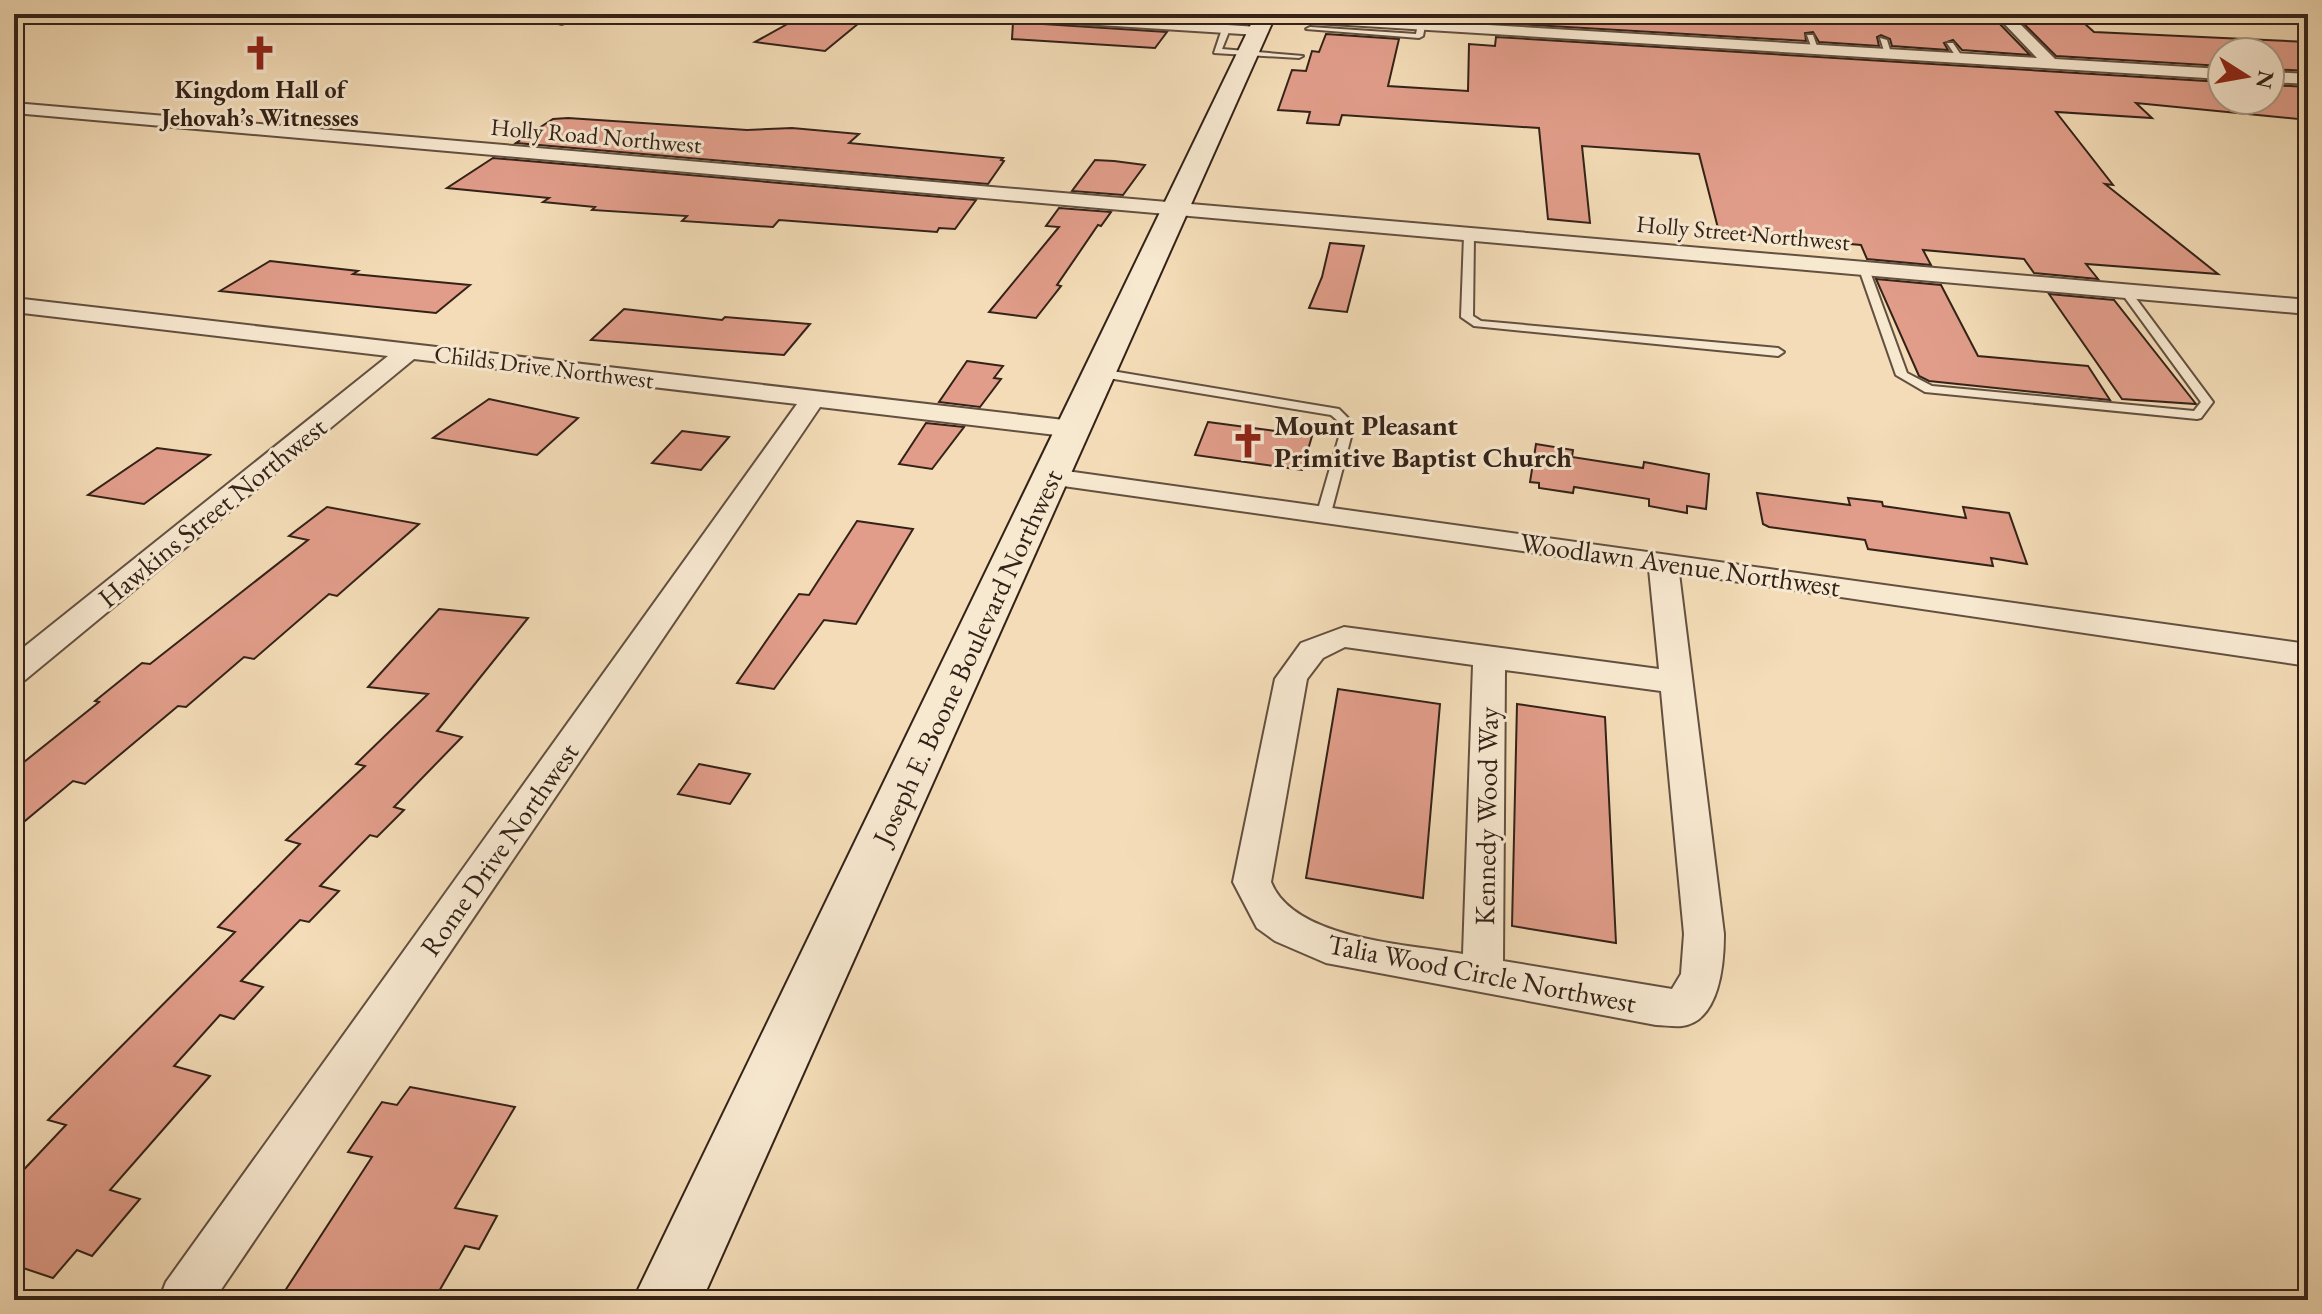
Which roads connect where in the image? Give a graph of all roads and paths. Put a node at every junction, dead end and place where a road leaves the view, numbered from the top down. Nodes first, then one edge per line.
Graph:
1 (583, 14) edge
2 (990, 14) edge
3 (2002, 14) edge
4 (1263, 21) edge
5 (559, 22) dead end
6 (1226, 29) junction
7 (1950, 45) dead end
8 (1248, 54) junction
9 (1299, 56) dead end
10 (1962, 59) junction
11 (2051, 64) junction
12 (2206, 73) edge
13 (2286, 78) edge
14 (2308, 79) edge
15 (14, 108) edge
16 (44, 111) junction
17 (14, 123) edge
18 (1175, 211) junction
19 (1469, 236) junction
20 (1864, 269) junction
21 (2125, 291) junction
22 (2308, 307) edge
23 (20, 310) edge
24 (409, 351) junction
25 (1778, 352) dead end
26 (1100, 373) junction
27 (813, 399) junction
28 (1073, 429) junction
29 (1052, 477) junction
30 (1324, 513) junction
31 (1663, 562) junction
32 (2308, 655) edge
33 (1489, 657) junction
34 (14, 672) edge
35 (1675, 682) junction
36 (1483, 975) junction
37 (184, 1300) edge
38 (667, 1300) edge

1 - 5 lane
2 - 6 street
3 - 11 street
4 - 6 street
4 - 8 main road, Joseph E. Boone Boulevard Northwest
4 - 10 street
6 - 8 lane
7 - 10 lane
8 - 9 lane
8 - 18 main road, Joseph E. Boone Boulevard Northwest
10 - 11 street
11 - 12 street
13 - 14 street
15 - 16 street, Holly Road Northwest
16 - 17 street
16 - 18 street, Holly Road Northwest
18 - 19 street, Holly Street Northwest
18 - 26 main road, Joseph E. Boone Boulevard Northwest
19 - 20 street, Holly Street Northwest
19 - 25 lane
20 - 21 street, Holly Street Northwest
20 - 21 lane
21 - 22 street, Holly Street Northwest
23 - 24 street, Childs Drive Northwest
24 - 27 street, Childs Drive Northwest
24 - 34 street, Hawkins Street Northwest
26 - 28 main road, Joseph E. Boone Boulevard Northwest
26 - 30 lane
27 - 28 street, Childs Drive Northwest
27 - 37 street, Rome Drive Northwest
28 - 29 main road, Joseph E. Boone Boulevard Northwest
29 - 30 street, Woodlawn Avenue Northwest
29 - 38 main road, Joseph E. Boone Boulevard Northwest
30 - 31 street, Woodlawn Avenue Northwest
31 - 32 street, Woodlawn Avenue Northwest
31 - 35 street, Talia Wood Circle Northwest
33 - 35 street, Talia Wood Circle Northwest
33 - 36 street, Kennedy Wood Way
33 - 36 street, Talia Wood Circle Northwest
35 - 36 street, Talia Wood Circle Northwest

